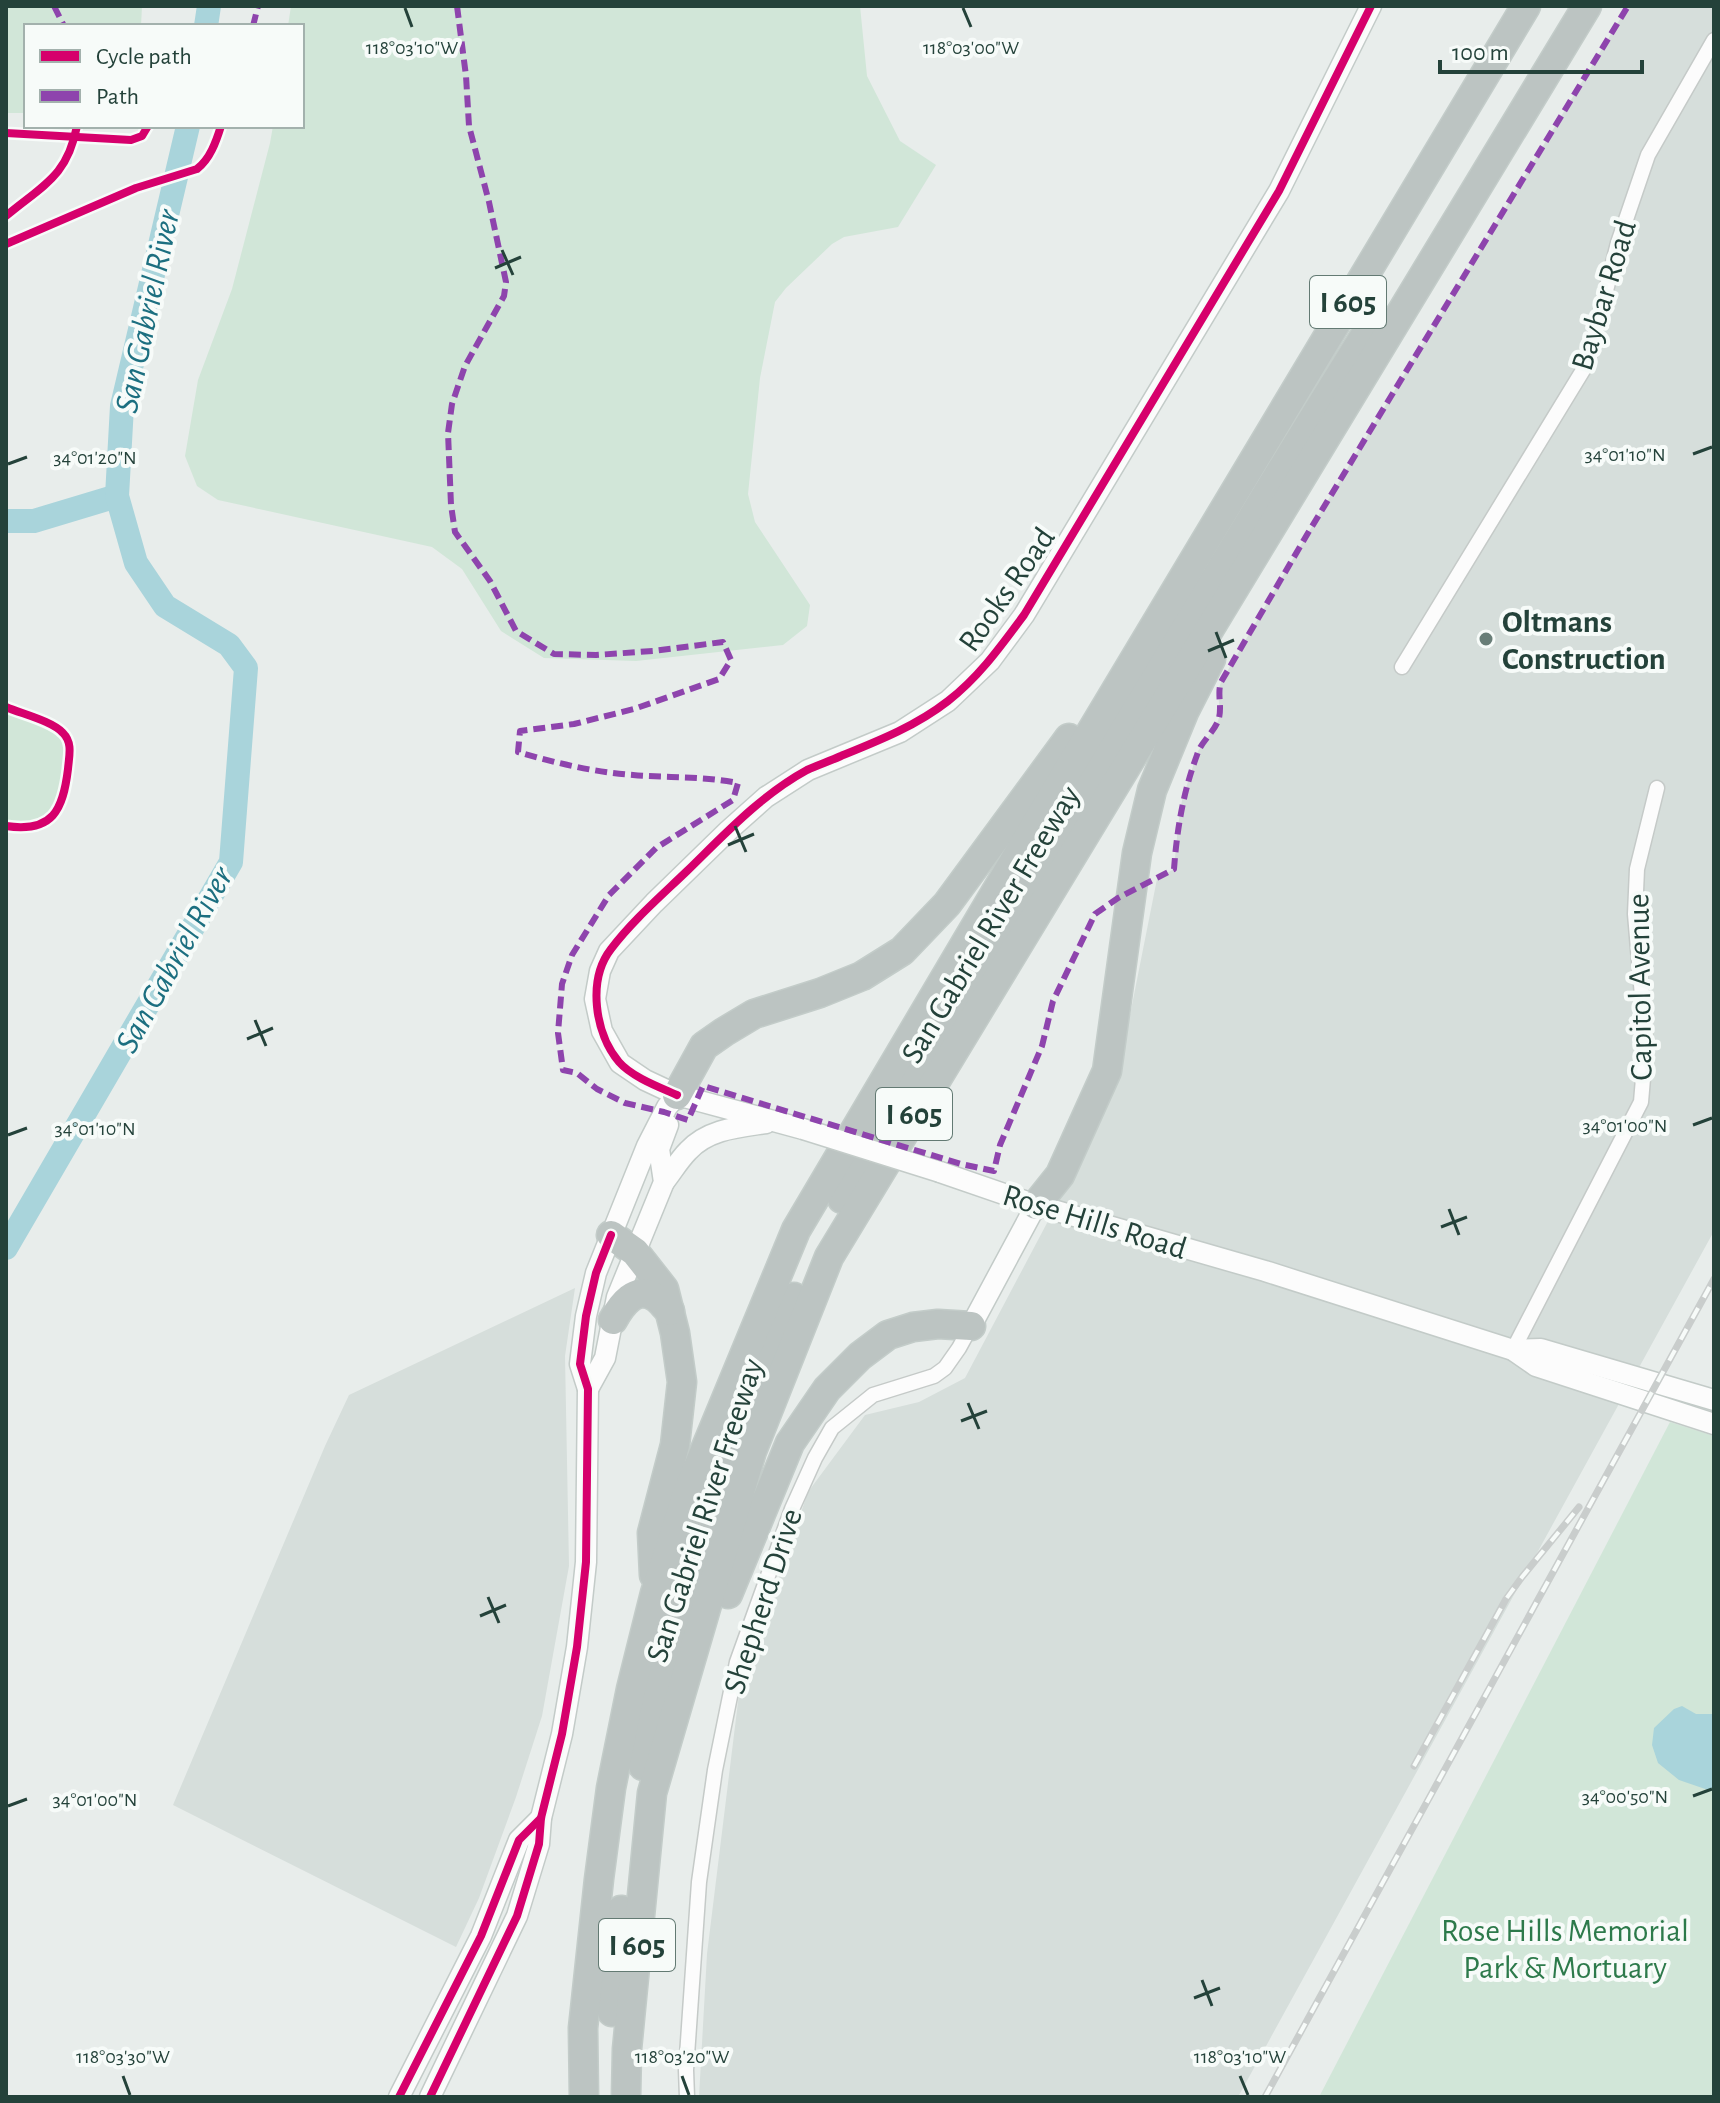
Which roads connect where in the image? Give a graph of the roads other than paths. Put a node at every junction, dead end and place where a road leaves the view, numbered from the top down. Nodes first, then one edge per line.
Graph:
1 (1371, 6) edge
2 (1526, 6) edge
3 (1546, 6) edge
4 (1567, 6) edge
5 (1587, 6) edge
6 (1714, 40) edge
7 (1294, 489) junction
8 (1171, 599) junction
9 (1402, 667) dead end
10 (1657, 788) dead end
11 (1049, 802) junction
12 (677, 1095) junction
13 (778, 1122) junction
14 (664, 1182) junction
15 (1036, 1205) junction
16 (611, 1235) junction
17 (635, 1252) junction
18 (670, 1311) junction
19 (613, 1320) junction
20 (971, 1326) junction
21 (1513, 1350) junction
22 (588, 1389) junction
23 (1714, 1400) edge
24 (1714, 1424) edge
25 (700, 1460) junction
26 (655, 1593) junction
27 (652, 1793) junction
28 (541, 1818) junction
29 (399, 2097) edge
30 (430, 2097) edge
31 (584, 2097) edge
32 (601, 2097) edge
33 (609, 2097) edge
34 (626, 2097) edge
35 (687, 2097) edge

1 - 12 main road, Rooks Road
2 - 8 highway, San Gabriel River Freeway / I 605
3 - 11 highway
4 - 33 highway
5 - 7 highway, San Gabriel River Freeway / I 605
6 - 9 street, Baybar Road
7 - 15 highway
7 - 27 highway, San Gabriel River Freeway / I 605
8 - 11 highway, San Gabriel River Freeway / I 605
8 - 12 highway
10 - 21 street, Capitol Avenue
11 - 25 highway, San Gabriel River Freeway / I 605
12 - 13 main road, Rose Hills Road
12 - 14 main road
12 - 16 main road
13 - 14 main road
13 - 15 main road, Rose Hills Road, bridge
14 - 17 main road
15 - 20 main road, Shepherd Drive
15 - 21 main road, Rose Hills Road
16 - 17 highway
16 - 22 main road
17 - 18 highway
17 - 19 main road
18 - 19 highway
18 - 26 highway
19 - 22 main road
20 - 27 highway
20 - 35 street, Shepherd Drive
21 - 23 main road, Rose Hills Road
21 - 24 main road, Rose Hills Road
22 - 28 main road
25 - 26 highway, San Gabriel River Freeway / I 605
25 - 32 highway
26 - 31 highway, San Gabriel River Freeway / I 605
27 - 34 highway, San Gabriel River Freeway / I 605
28 - 29 main road
28 - 30 main road

